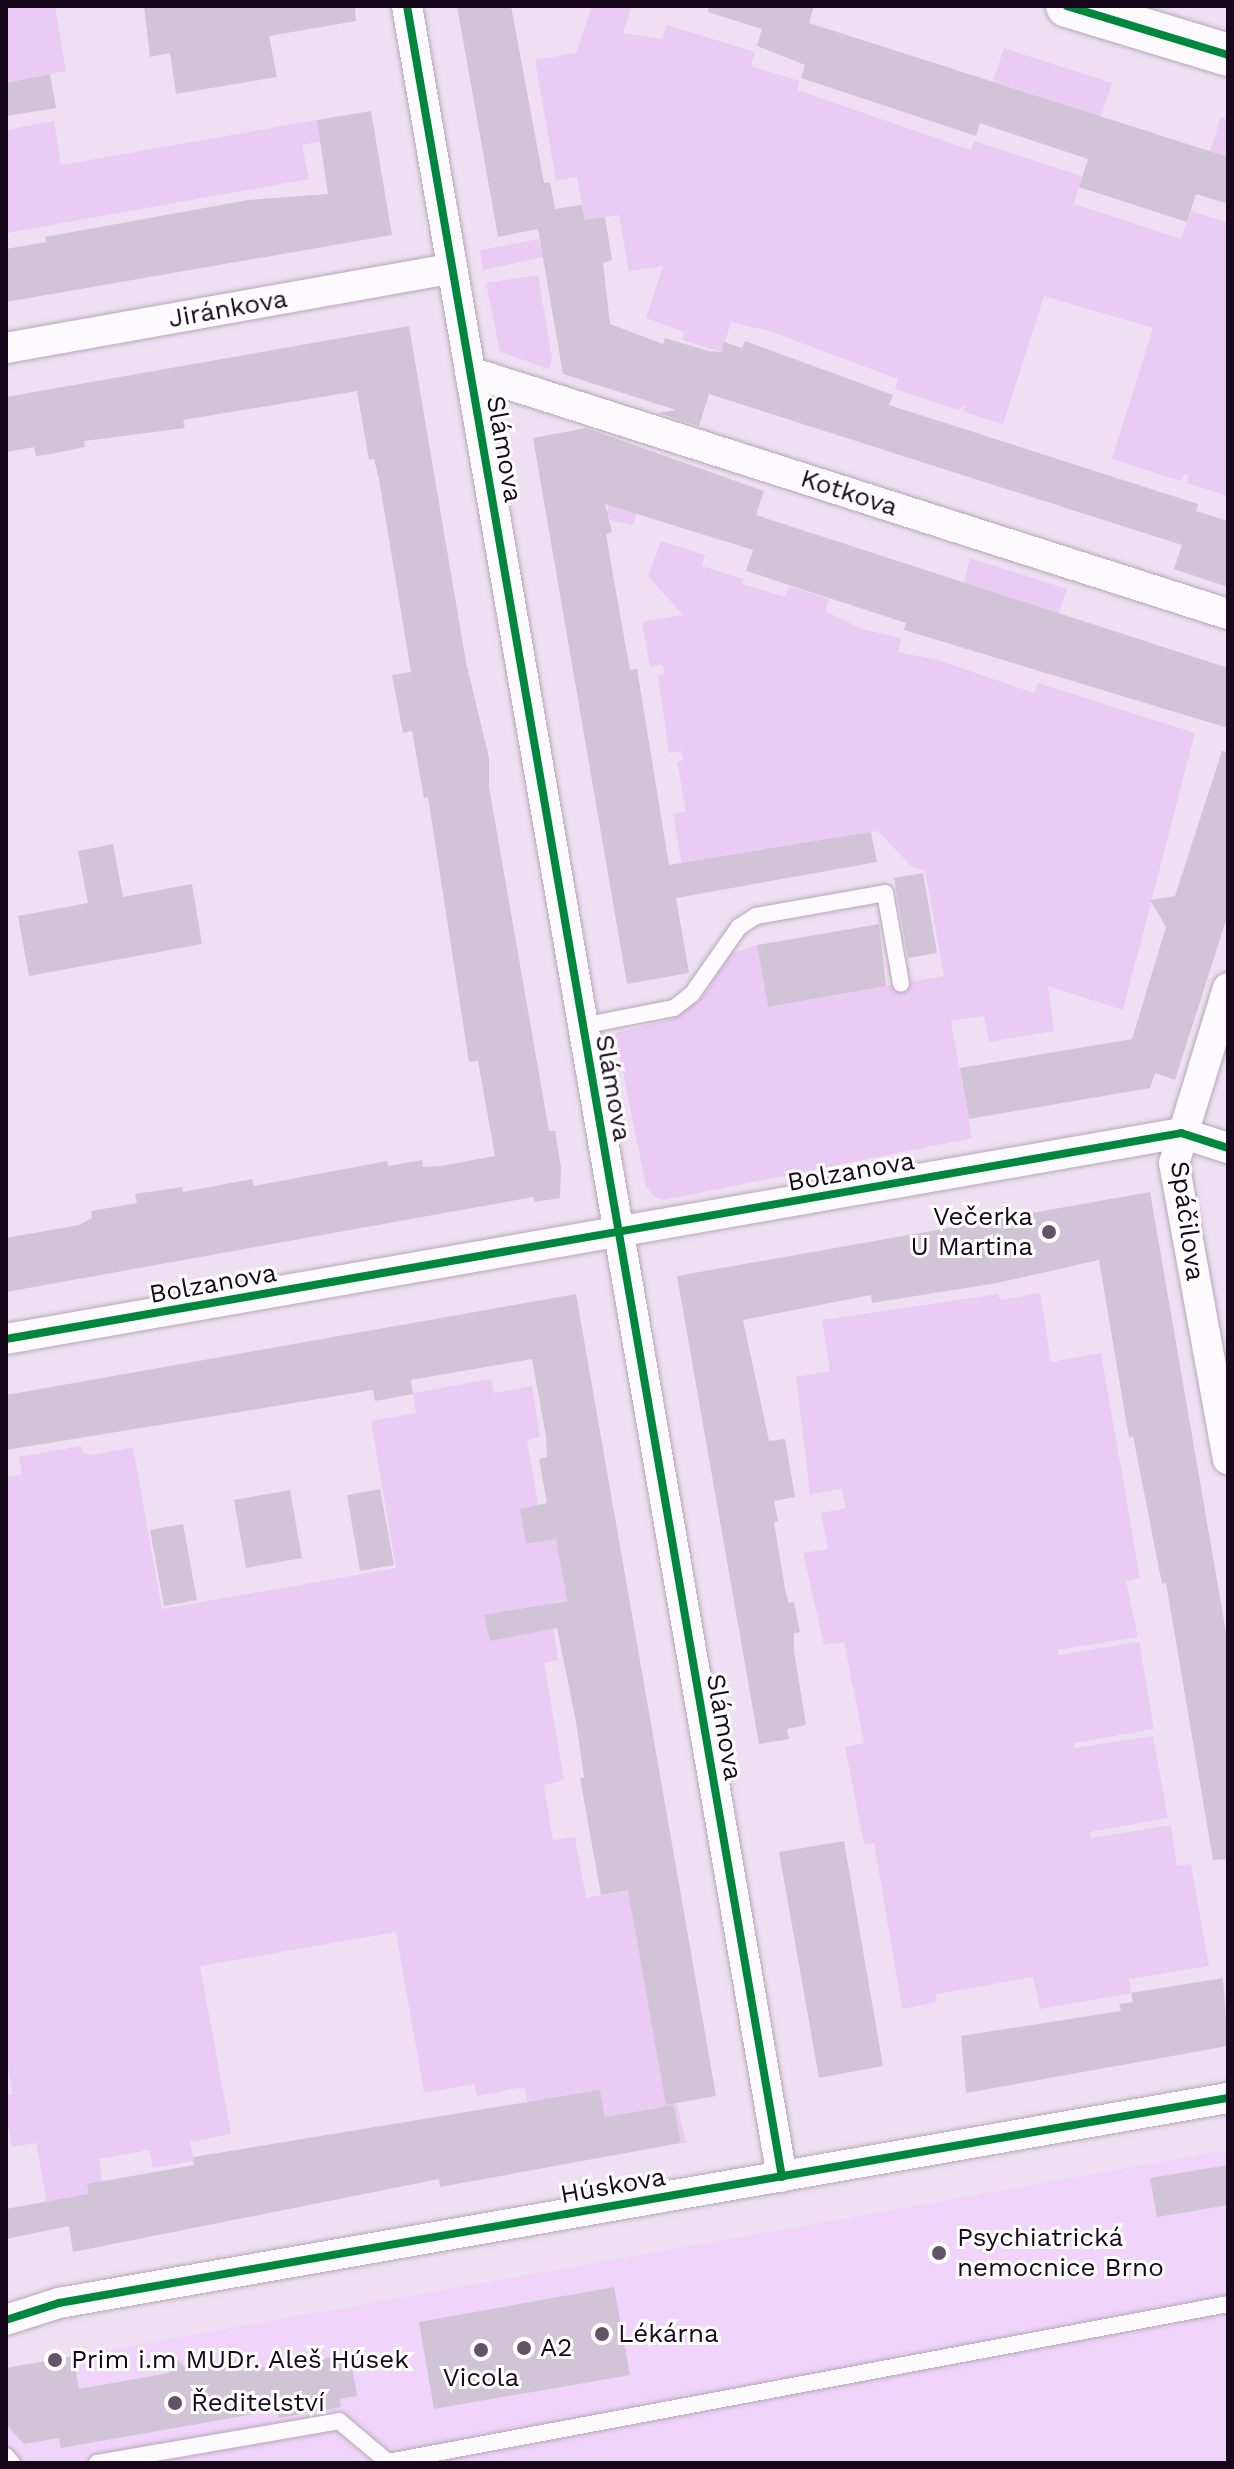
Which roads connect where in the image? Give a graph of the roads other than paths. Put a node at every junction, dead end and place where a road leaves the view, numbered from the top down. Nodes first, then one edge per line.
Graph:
1 (407, 6) edge
2 (1067, 6) edge
3 (1228, 55) edge
4 (450, 269) junction
5 (6, 348) edge
6 (470, 372) junction
7 (1228, 614) edge
8 (901, 984) dead end
9 (1228, 988) edge
10 (582, 1026) junction
11 (1181, 1133) junction
12 (1228, 1148) edge
13 (618, 1234) junction
14 (6, 1339) edge
15 (1228, 1459) edge
16 (1228, 2098) edge
17 (782, 2177) junction
18 (1228, 2304) edge
19 (6, 2320) edge
20 (6, 2456) edge
21 (12, 2463) edge
22 (97, 2463) edge

1 - 4 street, Slámova
2 - 3 main road
4 - 5 street, Jiránkova
4 - 6 street, Slámova
6 - 7 street, Kotkova
6 - 10 street, Slámova
8 - 10 lane
9 - 11 street, Spáčilova
10 - 13 street, Slámova
11 - 12 street, Bolzanova
11 - 13 street, Bolzanova
11 - 15 street, Spáčilova
13 - 14 street, Bolzanova
13 - 17 street, Slámova
16 - 17 street, Húskova
17 - 19 street, Húskova
18 - 22 lane
20 - 21 lane

